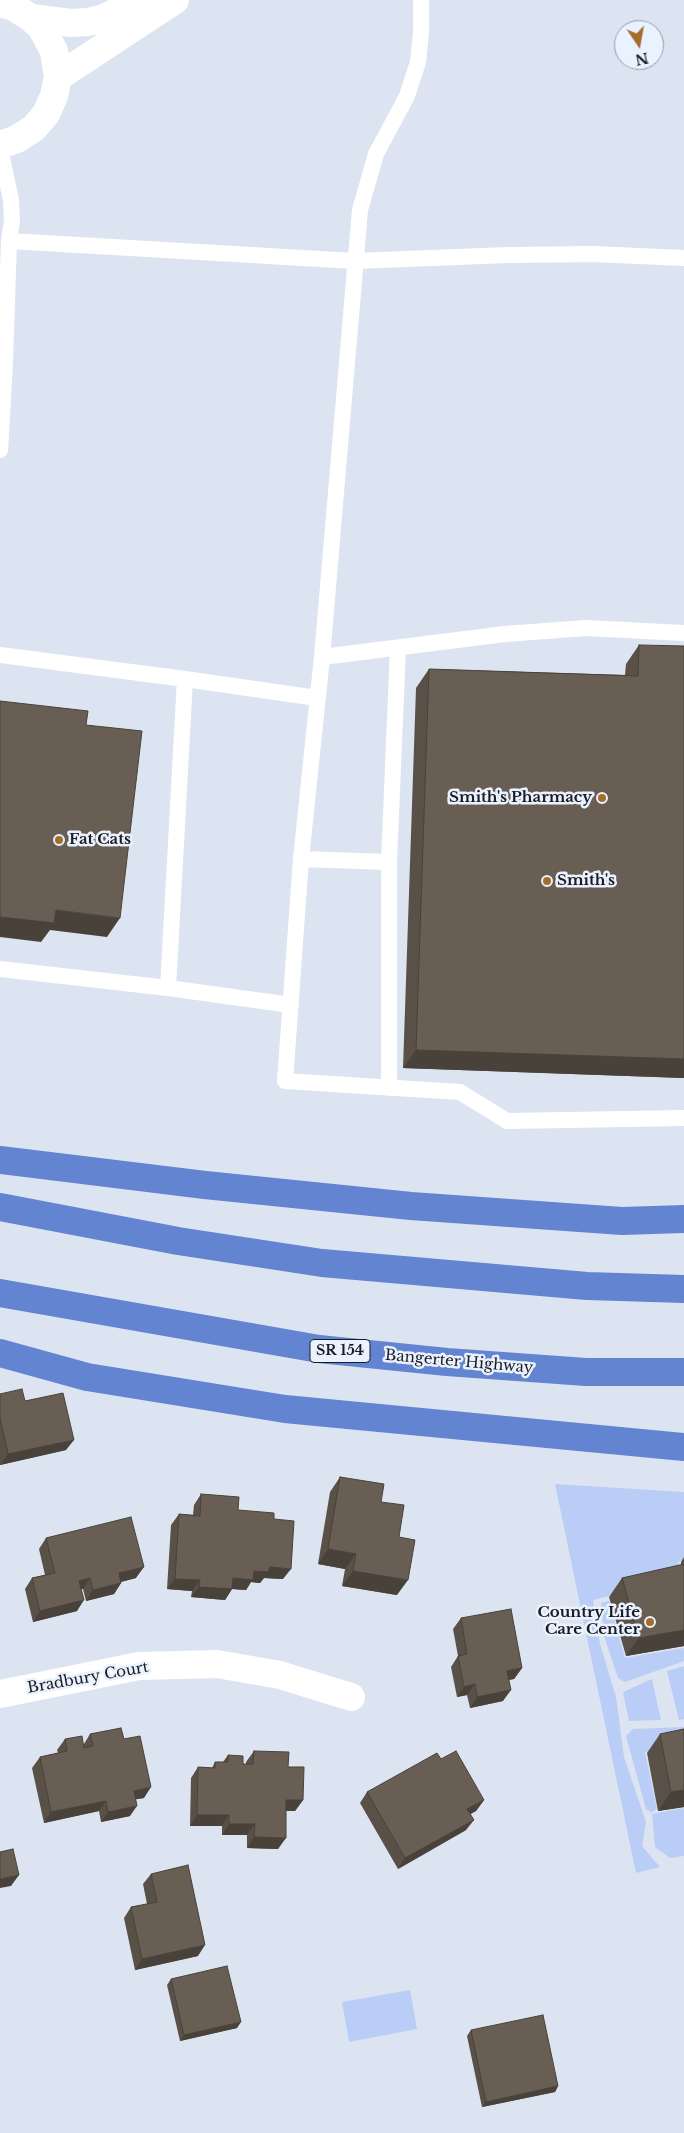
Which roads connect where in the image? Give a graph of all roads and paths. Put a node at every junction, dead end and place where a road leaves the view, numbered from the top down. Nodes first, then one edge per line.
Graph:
1 (140, 0) edge
2 (175, 0) edge
3 (421, 0) edge
4 (0, 3) edge
5 (32, 18) junction
6 (58, 77) junction
7 (0, 147) edge
8 (9, 241) junction
9 (684, 258) edge
10 (356, 261) junction
11 (3, 362) edge
12 (0, 450) edge
13 (684, 633) edge
14 (398, 648) junction
15 (0, 655) edge
16 (322, 657) junction
17 (185, 679) junction
18 (317, 698) junction
19 (301, 859) junction
20 (389, 862) junction
21 (0, 969) edge
22 (168, 988) junction
23 (290, 1005) junction
24 (389, 1088) junction
25 (684, 1118) edge
26 (0, 1160) edge
27 (0, 1208) edge
28 (684, 1219) edge
29 (684, 1289) edge
30 (0, 1293) edge
31 (0, 1353) edge
32 (684, 1372) edge
33 (684, 1447) edge
34 (0, 1694) edge
35 (352, 1697) dead end

1 - 5 street
2 - 6 street
3 - 10 lane
4 - 5 street
5 - 6 street
6 - 7 street
7 - 8 lane
8 - 10 lane
8 - 11 lane
9 - 10 lane
10 - 16 lane
11 - 12 lane
13 - 14 lane
14 - 16 lane
14 - 20 lane
15 - 17 lane
16 - 18 lane
17 - 18 lane
17 - 22 lane
18 - 19 lane
19 - 20 lane
19 - 23 lane
20 - 24 lane
21 - 22 lane
22 - 23 lane
23 - 24 lane
24 - 25 lane
26 - 28 highway
27 - 29 highway
30 - 32 highway, Bangerter Highway / SR 154
31 - 33 highway
34 - 35 street, Bradbury Court

